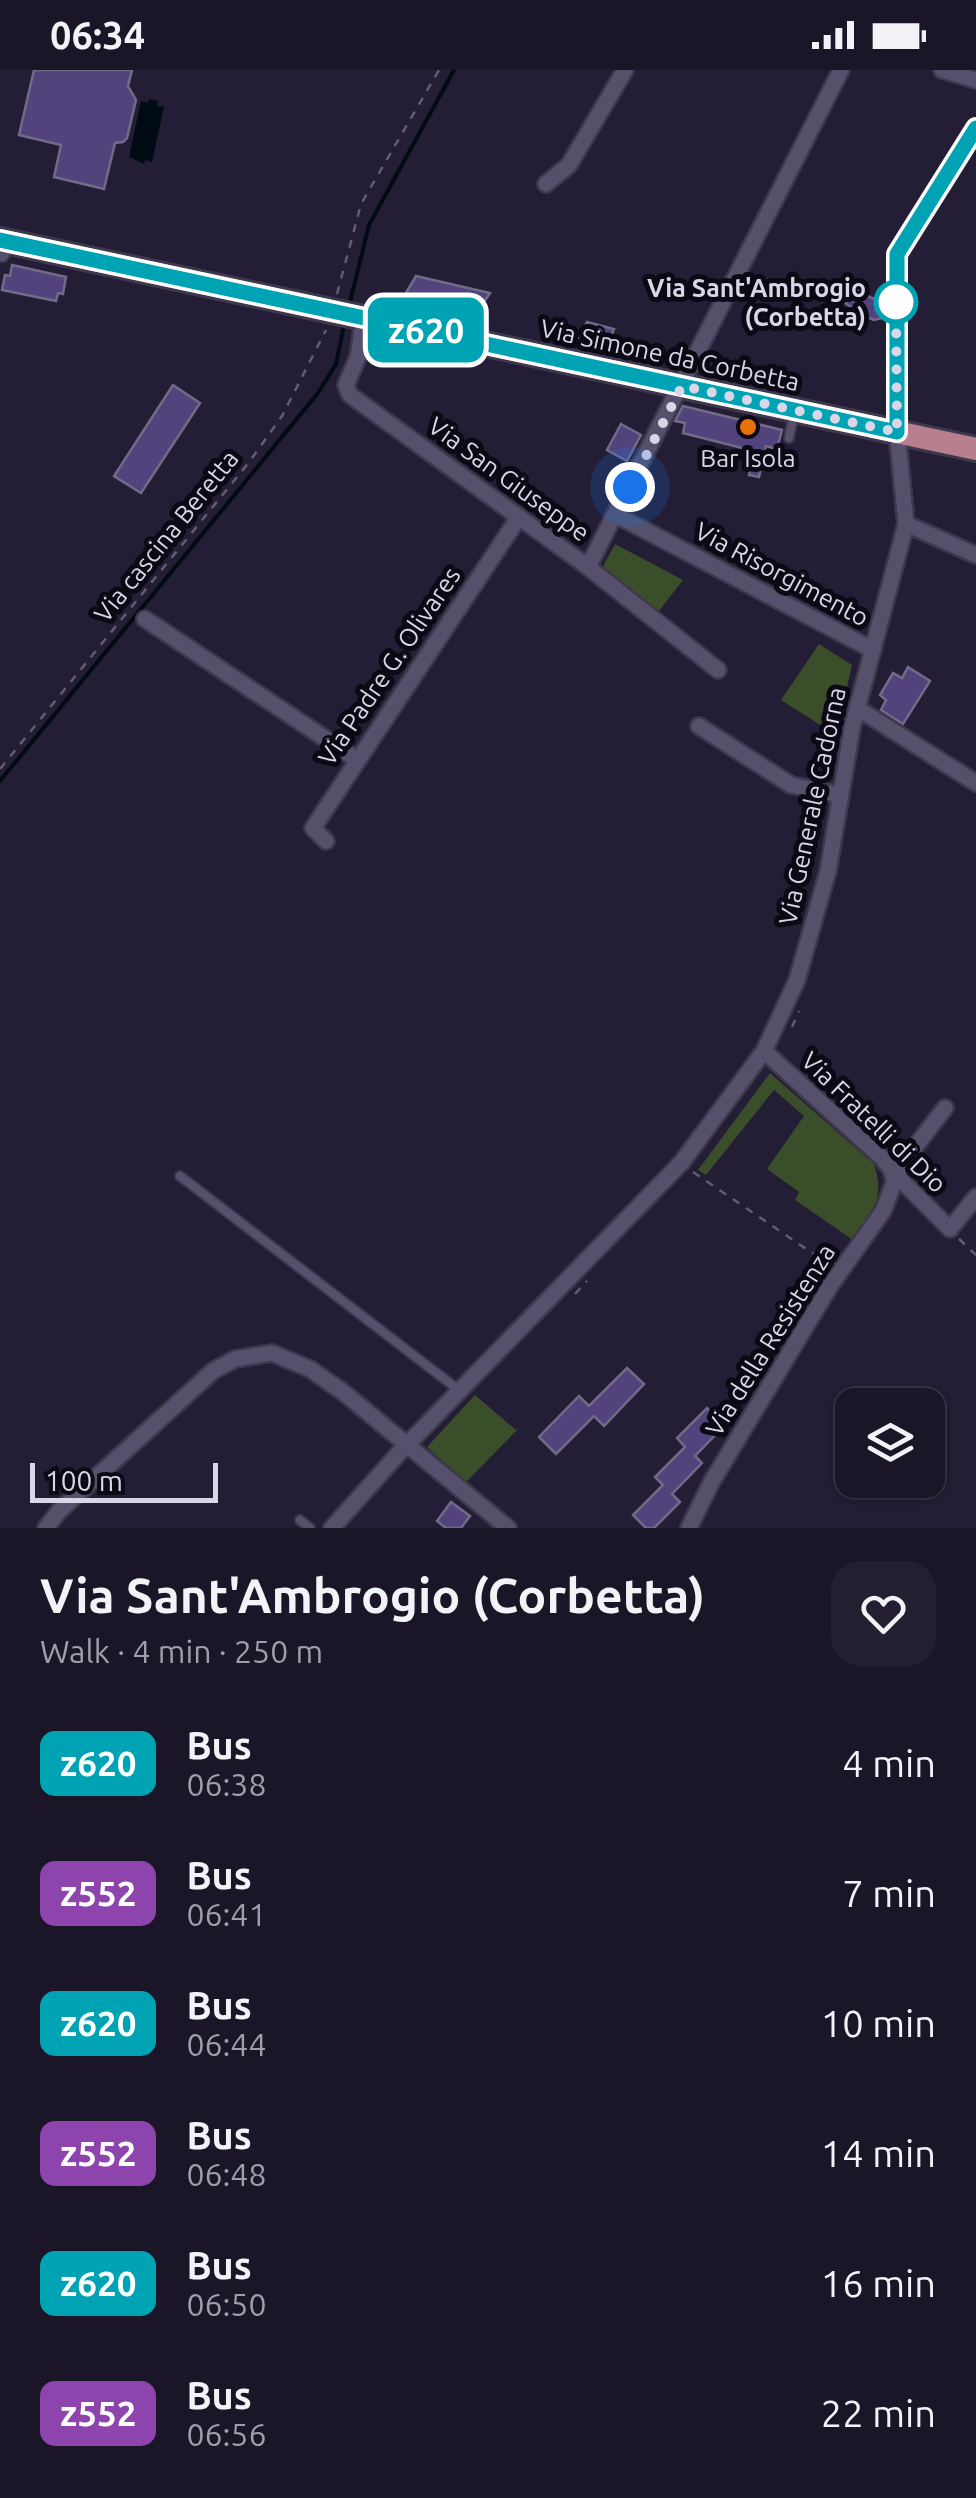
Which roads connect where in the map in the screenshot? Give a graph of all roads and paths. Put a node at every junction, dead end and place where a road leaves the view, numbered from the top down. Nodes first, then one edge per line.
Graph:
1 (439, 70) edge
2 (625, 70) edge
3 (841, 70) edge
4 (942, 70) edge
5 (976, 80) edge
6 (976, 128) edge
7 (546, 184) dead end
8 (4, 246) edge
9 (338, 311) junction
10 (364, 317) junction
11 (682, 386) junction
12 (795, 410) junction
13 (897, 432) junction
14 (789, 438) dead end
15 (976, 448) edge
16 (616, 514) junction
17 (518, 517) junction
18 (906, 524) junction
19 (976, 554) edge
20 (588, 567) junction
21 (145, 619) dead end
22 (873, 650) junction
23 (718, 670) dead end
24 (857, 708) junction
25 (699, 726) dead end
26 (356, 759) junction
27 (0, 768) edge
28 (976, 783) edge
29 (840, 795) junction
30 (326, 841) dead end
31 (801, 1006) dead end
32 (788, 1033) dead end
33 (764, 1051) junction
34 (945, 1108) dead end
35 (688, 1169) dead end
36 (180, 1176) dead end
37 (894, 1180) junction
38 (976, 1197) edge
39 (950, 1229) junction
40 (976, 1255) edge
41 (596, 1271) dead end
42 (840, 1272) junction
43 (571, 1297) dead end
44 (460, 1390) junction
45 (406, 1446) junction
46 (300, 1520) dead end
47 (46, 1528) edge
48 (310, 1528) edge
49 (333, 1528) edge
50 (508, 1528) edge
51 (688, 1528) edge

1 - 9 path
2 - 7 street
3 - 11 street, Via San Giuseppe
4 - 5 street
6 - 13 street, Via Generale Cadorna
8 - 9 main road, Via Simone da Corbetta
9 - 10 main road, Via Simone da Corbetta
9 - 27 path, Via cascina Beretta
10 - 11 main road, Via Simone da Corbetta
10 - 17 street, Via San Giuseppe
11 - 12 main road, Via Simone da Corbetta
11 - 16 street, Via San Giuseppe
12 - 13 main road, Via Simone da Corbetta
12 - 14 lane
13 - 15 main road, Via Simone da Corbetta
13 - 18 street, Via Generale Cadorna
16 - 20 street, Via San Giuseppe
16 - 22 street, Via Risorgimento
17 - 20 street, Via San Giuseppe
17 - 26 street, Via Padre G. Olivares
18 - 19 street
18 - 22 street, Via Generale Cadorna
20 - 23 street
21 - 26 street
22 - 24 street, Via Generale Cadorna
24 - 28 street
24 - 29 street, Via Generale Cadorna
25 - 29 street
26 - 30 street, Via Padre G. Olivares
29 - 33 street, Via Generale Cadorna
31 - 32 path
33 - 37 street, Via Fratelli di Dio
33 - 44 street, Via Generale Cadorna
34 - 37 street, Via della Resistenza
35 - 42 path
36 - 44 lane
37 - 39 street, Via Fratelli di Dio
37 - 42 street, Via della Resistenza
38 - 39 street
39 - 40 path
41 - 43 path
42 - 51 street, Via della Resistenza
44 - 45 street, Via Generale Cadorna
45 - 47 street
45 - 49 street, Via Generale Cadorna
45 - 50 street
46 - 48 lane

